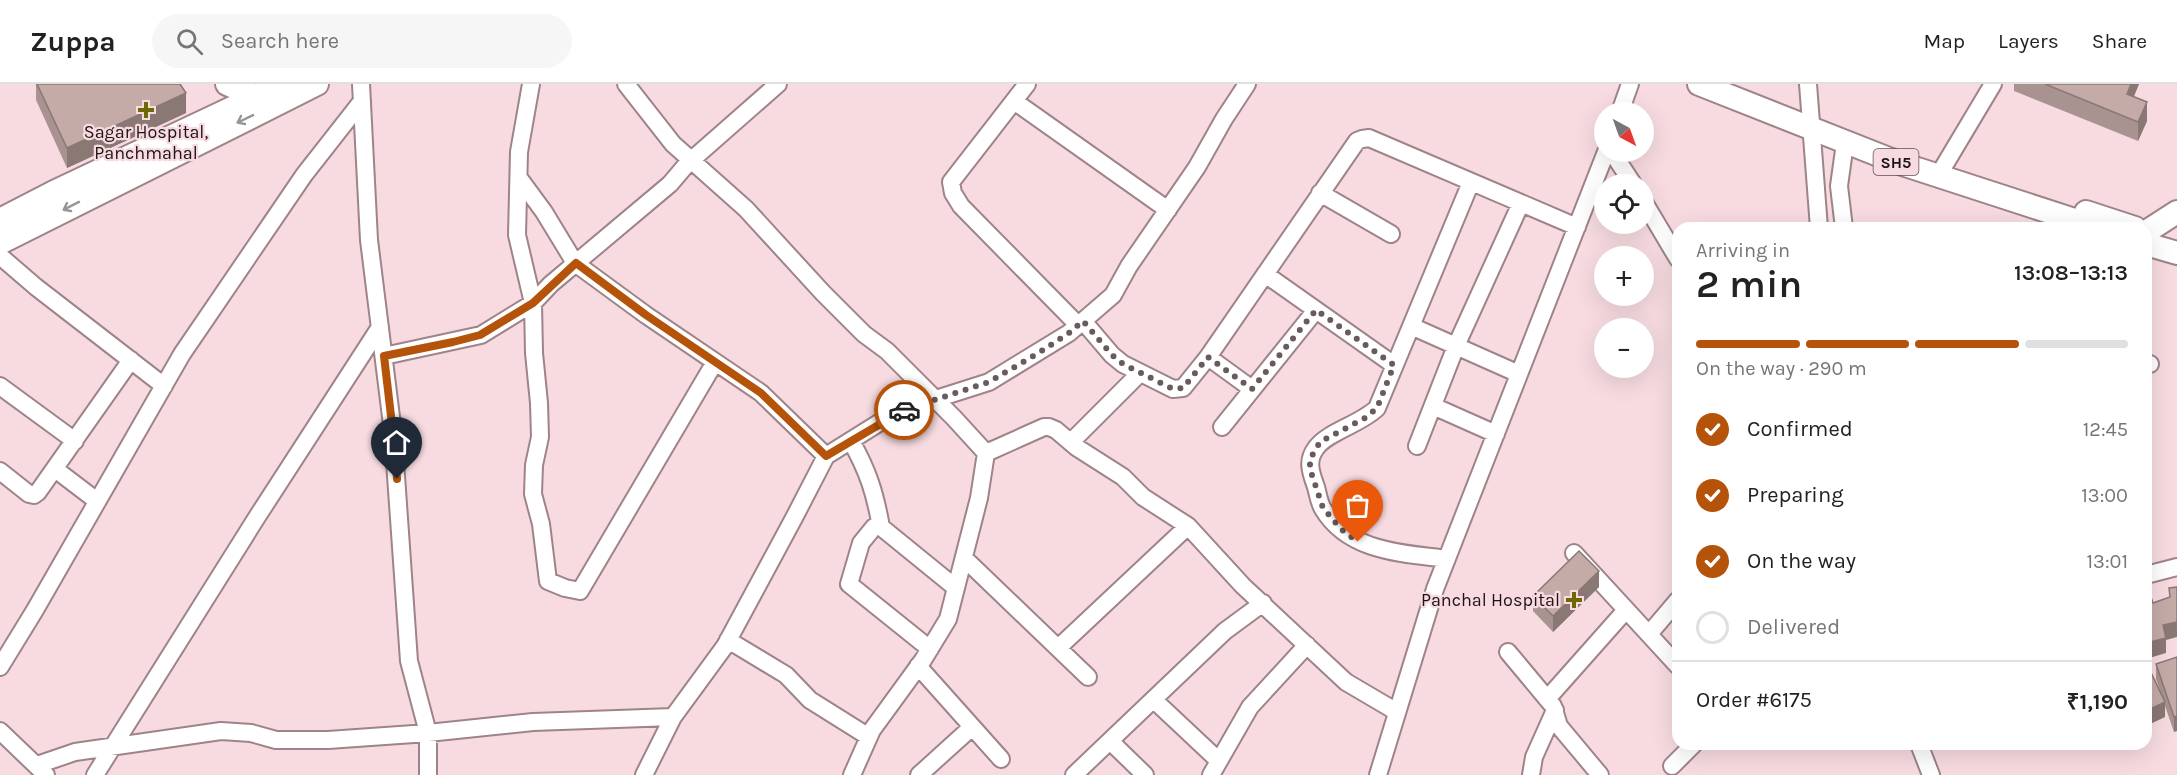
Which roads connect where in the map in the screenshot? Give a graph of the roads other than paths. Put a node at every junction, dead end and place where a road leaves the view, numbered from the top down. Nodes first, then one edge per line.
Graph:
1 (227, 84) edge
2 (283, 84) edge
3 (361, 84) edge
4 (531, 84) edge
5 (626, 84) edge
6 (778, 84) edge
7 (1027, 84) edge
8 (1247, 84) edge
9 (1630, 84) edge
10 (1698, 84) edge
11 (1735, 84) edge
12 (1808, 84) edge
13 (1993, 84) edge
14 (310, 85) edge
15 (264, 100) junction
16 (362, 101) junction
17 (1014, 101) junction
18 (1624, 102) edge
19 (1810, 121) junction
20 (1845, 143) junction
21 (692, 159) junction
22 (1602, 162) edge
23 (1941, 171) junction
24 (519, 178) junction
25 (1471, 182) junction
26 (1320, 193) junction
27 (1521, 204) junction
28 (1168, 210) junction
29 (2177, 212) edge
30 (1654, 218) edge
31 (0, 220) edge
32 (1819, 222) edge
33 (1843, 222) edge
34 (2082, 222) edge
35 (2115, 222) edge
36 (1577, 227) junction
37 (1391, 234) dead end
38 (2161, 239) edge
39 (0, 243) edge
40 (1672, 248) edge
41 (0, 256) edge
42 (576, 263) junction
43 (1265, 274) junction
44 (533, 303) junction
45 (1316, 310) junction
46 (1080, 323) junction
47 (1411, 326) junction
48 (380, 327) junction
49 (1456, 346) junction
50 (384, 356) junction
51 (1208, 357) junction
52 (131, 360) junction
53 (715, 362) junction
54 (1394, 365) junction
55 (1140, 374) junction
56 (1519, 374) junction
57 (0, 386) edge
58 (164, 386) junction
59 (1252, 389) junction
60 (935, 400) junction
61 (1433, 406) junction
62 (1222, 427) dead end
63 (1496, 434) junction
64 (75, 441) junction
65 (851, 441) junction
66 (1071, 442) junction
67 (1417, 446) dead end
68 (986, 453) junction
69 (826, 456) junction
70 (55, 469) junction
71 (0, 471) edge
72 (97, 501) junction
73 (1188, 526) junction
74 (881, 527) junction
75 (1574, 553) edge
76 (964, 558) junction
77 (1447, 560) junction
78 (2177, 567) edge
79 (2152, 573) edge
80 (956, 588) junction
81 (1263, 603) junction
82 (1672, 607) edge
83 (1626, 610) junction
84 (1649, 634) junction
85 (728, 640) junction
86 (1307, 645) junction
87 (1058, 648) junction
88 (930, 649) junction
89 (1508, 652) dead end
90 (1672, 659) edge
91 (918, 666) junction
92 (0, 667) edge
93 (1088, 677) dead end
94 (1154, 700) junction
95 (1551, 704) junction
96 (1397, 712) junction
97 (672, 717) junction
98 (972, 727) junction
99 (0, 731) edge
100 (428, 733) junction
101 (868, 737) junction
102 (1110, 741) junction
103 (112, 747) junction
104 (1688, 750) edge
105 (1921, 750) edge
106 (1001, 759) dead end
107 (1671, 766) dead end
108 (1215, 768) edge
109 (42, 770) edge
110 (95, 775) edge
111 (428, 775) edge
112 (644, 775) edge
113 (852, 775) edge
114 (919, 775) edge
115 (1074, 775) edge
116 (1145, 775) edge
117 (1378, 775) edge
118 (1531, 775) edge
119 (1600, 775) edge
120 (1931, 775) edge

1 - 15 main road
2 - 15 main road
3 - 16 street
4 - 24 street
5 - 21 street
6 - 21 street
7 - 17 street
8 - 28 street
9 - 18 street
10 - 19 main road, SH5
11 - 19 main road, SH5
12 - 19 street
13 - 23 street
14 - 15 main road
15 - 31 main road
15 -> 39 main road
16 - 48 street
16 - 58 street
17 - 28 street
17 - 46 street
19 - 20 main road, SH5
19 - 23 main road, SH5
19 - 32 street
20 - 23 main road, SH5
20 - 33 street
21 - 42 street
21 - 60 street
22 - 36 street
23 - 34 main road, SH5
23 - 35 main road, SH5
24 - 42 street
24 - 44 street
25 - 26 street
25 - 27 street
25 - 47 street
26 - 37 street
26 - 43 street
27 - 36 street
27 - 49 street
28 - 46 street
29 - 38 main road
30 - 40 street
36 - 56 street
41 - 52 street
42 - 44 street
42 - 53 street
43 - 45 street
43 - 51 street
44 - 50 street
44 - 53 street
45 - 54 street
45 - 59 street
46 - 55 street
46 - 60 street
47 - 49 street
47 - 54 street
48 - 50 street
48 - 103 street
49 - 56 street
49 - 61 street
50 - 100 street
51 - 55 street
51 - 59 street
52 - 58 street
52 - 64 street
53 - 69 street
54 - 77 street
55 - 66 street
56 - 63 street
57 - 64 street
58 - 72 street
59 - 62 street
60 - 65 street
60 - 68 street
61 - 63 street
61 - 67 street
63 - 77 street
64 - 70 street
65 - 69 street
65 - 74 street
66 - 68 street
66 - 73 street
68 - 76 street
69 - 85 street
70 - 71 street
70 - 72 street
72 - 92 street
73 - 81 street
73 - 87 street
74 - 80 street
74 - 88 street
75 - 83 street
76 - 80 street
76 - 87 street
77 - 96 street
78 - 79 street
80 - 88 street
81 - 86 street
81 - 94 street
82 - 84 street
83 - 84 street
83 - 95 street
84 - 90 street
85 - 97 street
85 - 101 street
86 - 96 street
86 - 108 street
87 - 93 street
88 - 91 street
89 - 95 street
91 - 98 street
91 - 101 street
94 - 102 street
94 - 108 street
95 - 118 street
95 - 119 street
96 - 117 street
97 - 100 street
97 - 112 street
98 - 106 street
98 - 114 street
99 - 109 street
100 - 103 street
100 - 111 street
101 - 113 street
102 - 115 street
102 - 116 street
103 - 109 street
103 - 110 street
104 - 107 street
105 - 120 street

